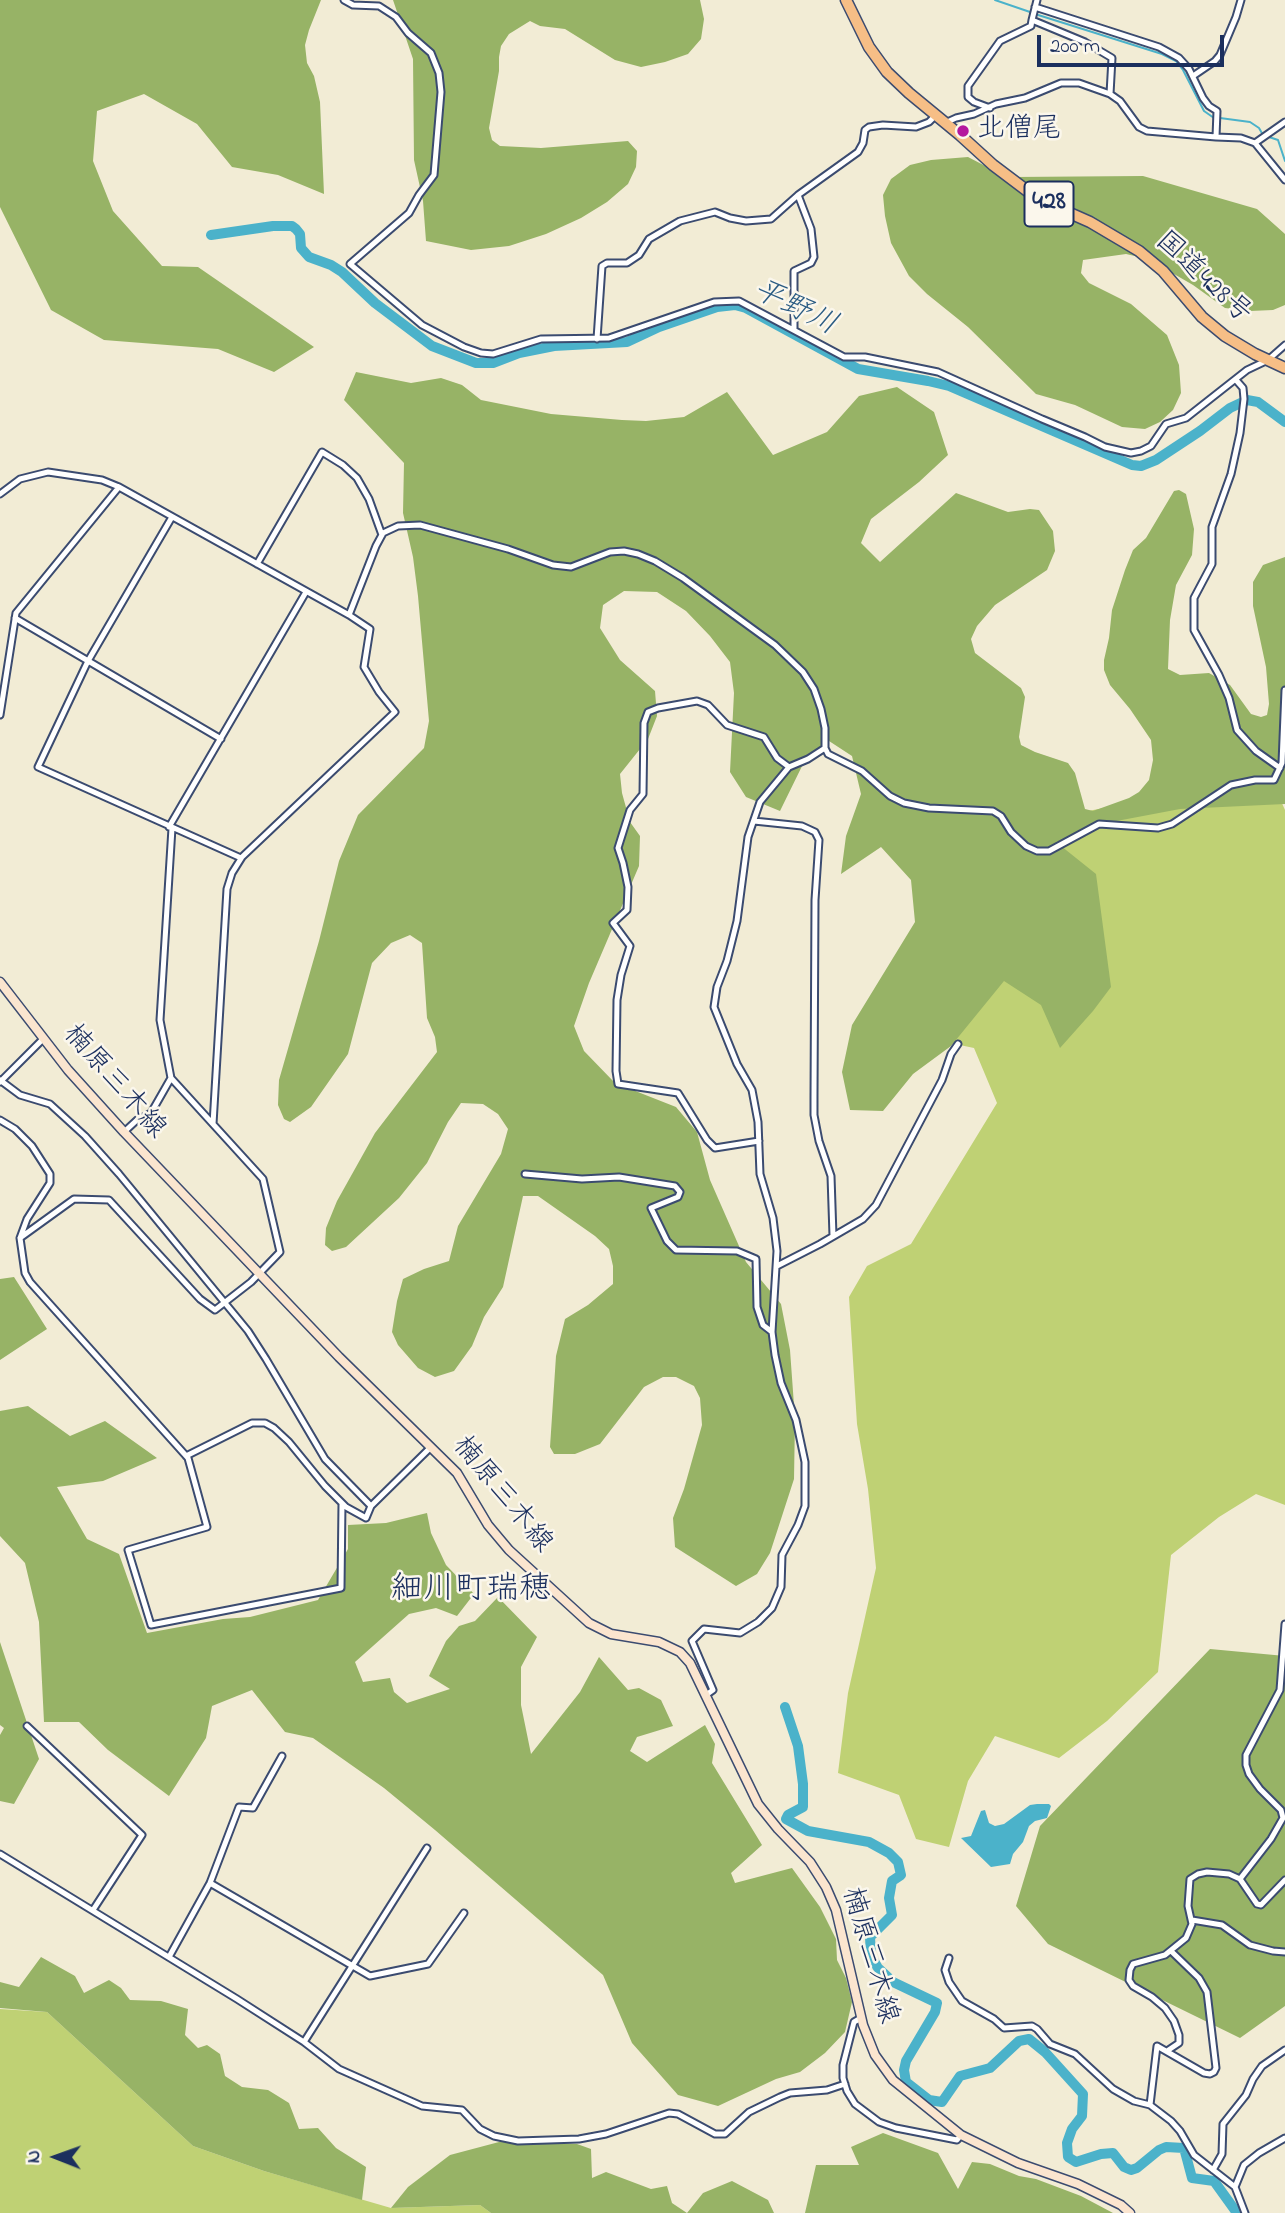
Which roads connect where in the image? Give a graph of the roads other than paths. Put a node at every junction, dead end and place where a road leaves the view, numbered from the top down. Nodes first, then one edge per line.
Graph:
1 (344, 0) edge
2 (846, 0) edge
3 (1037, 0) edge
4 (1241, 0) edge
5 (1035, 7) junction
6 (1032, 20) junction
7 (1193, 76) junction
8 (1110, 94) junction
9 (989, 108) junction
10 (935, 116) junction
11 (1285, 122) edge
12 (945, 123) junction
13 (1216, 137) junction
14 (1255, 143) junction
15 (1285, 180) edge
16 (799, 195) junction
17 (794, 329) junction
18 (597, 339) junction
19 (1285, 345) edge
20 (1268, 360) junction
21 (1285, 368) edge
22 (1236, 380) junction
23 (119, 487) junction
24 (0, 494) edge
25 (172, 517) junction
26 (382, 535) junction
27 (257, 564) junction
28 (306, 592) junction
29 (349, 615) junction
30 (15, 618) junction
31 (88, 661) junction
32 (1285, 690) edge
33 (0, 715) edge
34 (220, 738) junction
35 (825, 748) junction
36 (789, 767) junction
37 (1280, 768) junction
38 (754, 821) junction
39 (171, 827) junction
40 (241, 858) junction
41 (0, 982) edge
42 (43, 1038) junction
43 (958, 1044) dead end
44 (171, 1078) junction
45 (0, 1081) edge
46 (0, 1120) edge
47 (213, 1124) junction
48 (124, 1132) junction
49 (759, 1141) junction
50 (525, 1174) dead end
51 (833, 1236) junction
52 (20, 1238) junction
53 (777, 1266) junction
54 (259, 1274) junction
55 (224, 1304) junction
56 (772, 1332) junction
57 (431, 1447) junction
58 (186, 1456) junction
59 (342, 1503) junction
60 (371, 1506) junction
61 (1285, 1624) edge
62 (706, 1695) junction
63 (1282, 1695) edge
64 (27, 1726) dead end
65 (282, 1756) dead end
66 (427, 1848) dead end
67 (0, 1854) edge
68 (1240, 1879) junction
69 (1285, 1880) edge
70 (210, 1883) junction
71 (93, 1910) junction
72 (464, 1913) dead end
73 (1192, 1920) junction
74 (1171, 1951) junction
75 (1285, 1952) edge
76 (169, 1957) junction
77 (949, 1958) dead end
78 (352, 1966) junction
79 (861, 2018) junction
80 (304, 2042) junction
81 (1285, 2050) edge
82 (1167, 2051) junction
83 (845, 2084) junction
84 (1150, 2105) junction
85 (961, 2135) junction
86 (1285, 2138) edge
87 (1213, 2170) junction
88 (1235, 2187) junction
89 (1130, 2213) edge
90 (1245, 2213) edge

1 - 18 street
2 - 10 highway, 国道428号 / 428
3 - 5 street
4 - 7 street
5 - 6 street
5 - 7 street
6 - 8 street
6 - 9 street
7 - 13 street
8 - 9 street
8 - 13 street
9 - 12 street
10 - 12 highway, 国道428号 / 428
10 - 16 street
11 - 14 street
12 - 20 highway, 国道428号 / 428
13 - 14 street
14 - 15 street
16 - 17 street
16 - 18 street
17 - 18 street
17 - 22 street
19 - 20 street
20 - 21 highway, 国道428号 / 428
20 - 22 street
22 - 37 street
23 - 24 street
23 - 25 street
23 - 30 street
25 - 27 street
25 - 31 street
26 - 27 street
26 - 29 street
26 - 35 street
27 - 28 street
28 - 29 street
28 - 34 street
29 - 40 street
30 - 31 street
30 - 33 street
31 - 34 street
31 - 39 street
32 - 37 street
34 - 39 street
35 - 36 street
35 - 37 street
36 - 38 street
36 - 49 street
38 - 49 street
38 - 51 street
39 - 40 street
39 - 44 street
40 - 47 street
41 - 42 main road, 楠原三木線
42 - 45 street
42 - 48 main road, 楠原三木線
43 - 51 street
44 - 47 street
44 - 48 street
45 - 55 street
46 - 52 street
47 - 54 street
48 - 54 main road, 楠原三木線
49 - 53 street
50 - 56 street
51 - 53 street
52 - 55 street
52 - 58 street
53 - 56 street
54 - 55 street
54 - 57 main road, 楠原三木線
55 - 60 street
56 - 62 street
57 - 60 street
57 - 62 main road, 楠原三木線
58 - 59 street
58 - 59 street
59 - 60 street
61 - 63 street
62 - 79 main road, 楠原三木線
63 - 68 street
64 - 71 street
65 - 70 street
66 - 78 street
67 - 71 street
68 - 69 street
68 - 73 street
70 - 76 street
70 - 78 street
71 - 76 street
72 - 78 street
73 - 74 street
73 - 75 street
74 - 82 street
74 - 82 street
76 - 80 street
77 - 84 street
78 - 80 street
79 - 83 street
79 - 85 main road, 楠原三木線
80 - 83 street
81 - 87 street
82 - 84 street
83 - 85 street
84 - 87 street
85 - 89 main road, 楠原三木線
86 - 88 street
87 - 88 street
88 - 90 street

